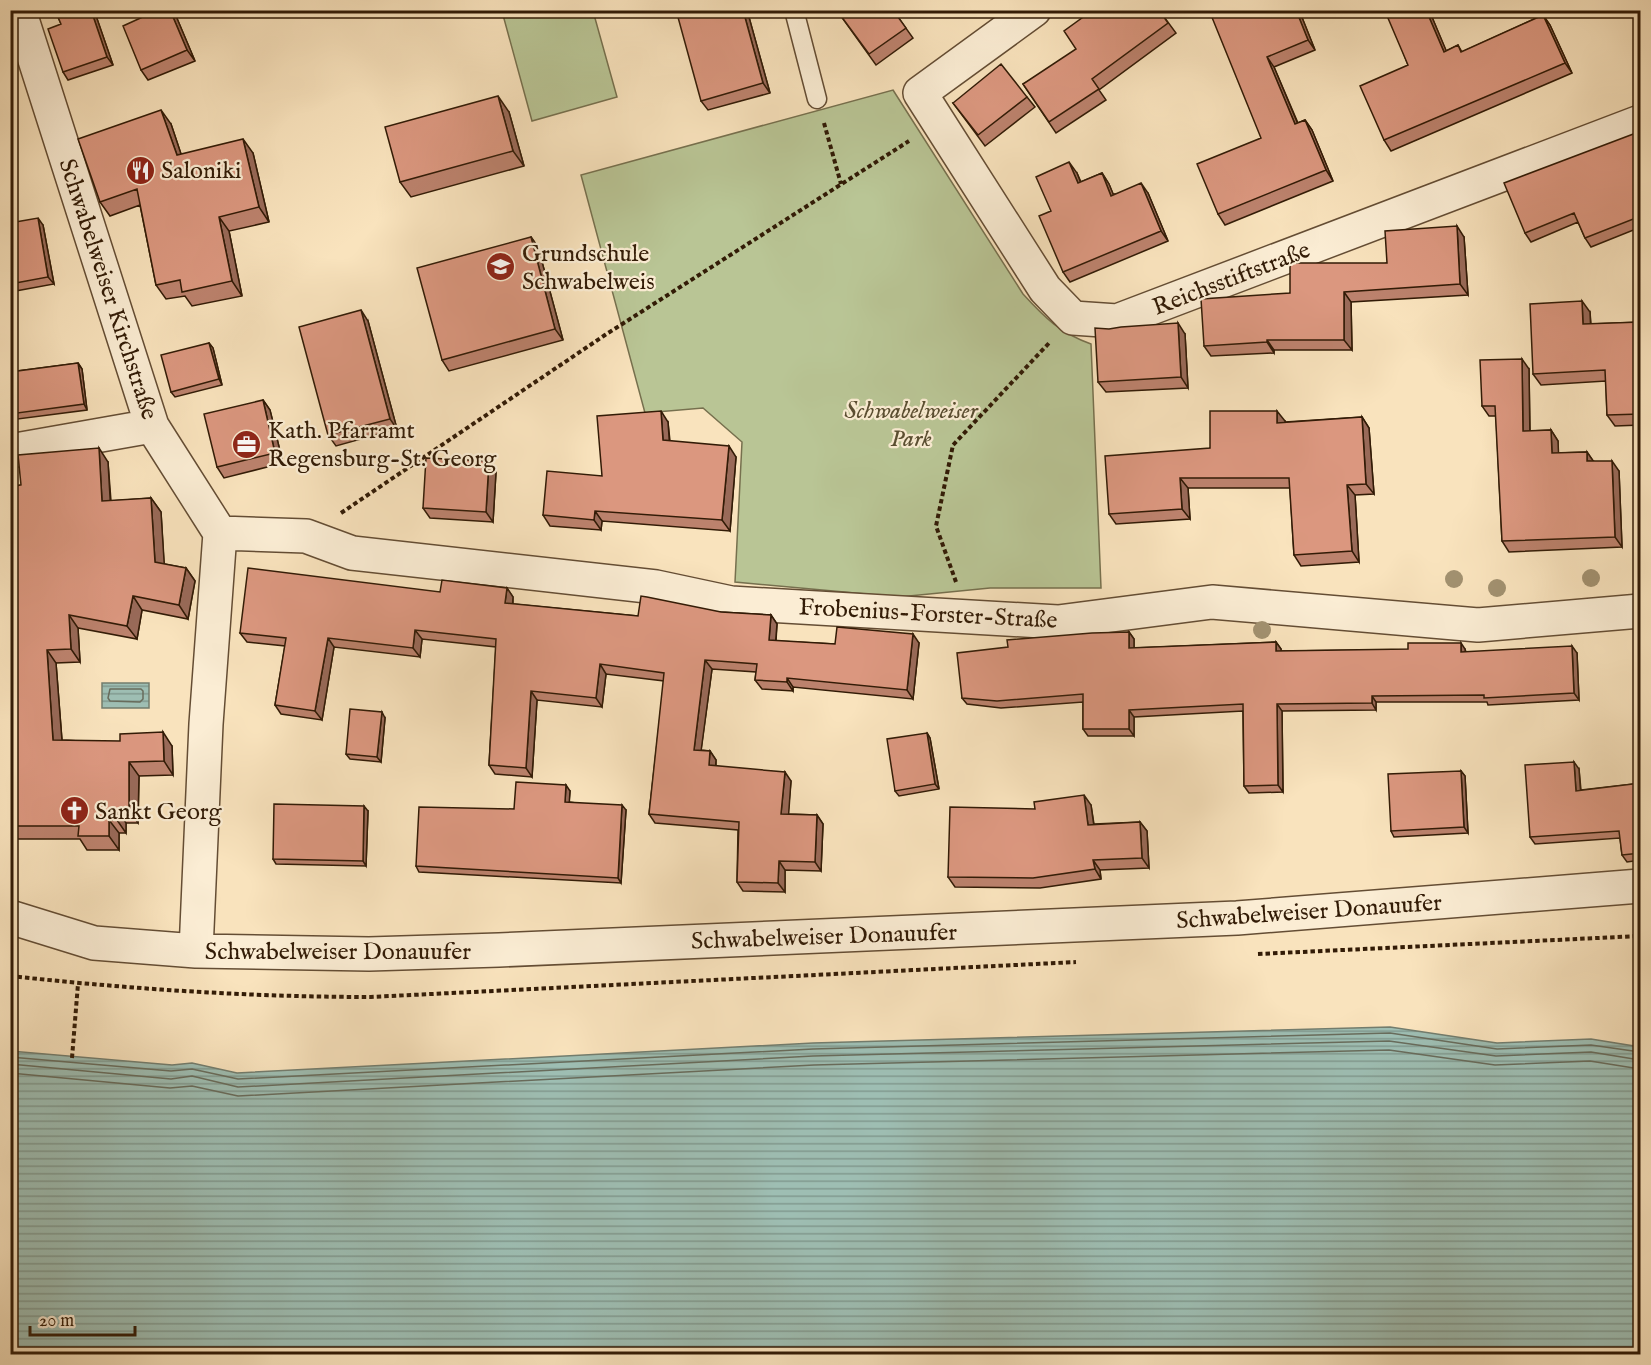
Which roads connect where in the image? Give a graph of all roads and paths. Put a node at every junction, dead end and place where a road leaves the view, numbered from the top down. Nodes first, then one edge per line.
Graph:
1 (19, 10) edge
2 (794, 10) edge
3 (1034, 10) edge
4 (817, 99) joint
5 (1641, 122) edge
6 (938, 123) junction
7 (842, 184) junction
8 (1073, 318) junction
9 (152, 426) junction
10 (10, 451) edge
11 (220, 533) junction
12 (306, 536) junction
13 (1641, 611) edge
14 (968, 616) junction
15 (1641, 886) edge
16 (10, 917) edge
17 (1641, 936) edge
18 (196, 951) junction
19 (1249, 954) dead end
20 (1083, 962) dead end
21 (10, 976) edge
22 (78, 983) junction
23 (72, 1058) dead end

1 - 9 street, Schwabelweiser Kirchstraße
2 - 4 lane
3 - 6 street
4 - 7 path
5 - 8 street, Reichsstiftstraße
6 - 7 path
6 - 8 street
7 - 12 path
8 - 14 path
9 - 10 street
9 - 11 street, Schwabelweiser Kirchstraße
11 - 12 street, Frobenius-Forster-Straße
11 - 18 street
12 - 14 street, Frobenius-Forster-Straße
13 - 14 street, Frobenius-Forster-Straße
15 - 18 street, Schwabelweiser Donauufer
16 - 18 street, Schwabelweiser Donauufer
17 - 19 path
20 - 22 path
21 - 22 path
22 - 23 path

